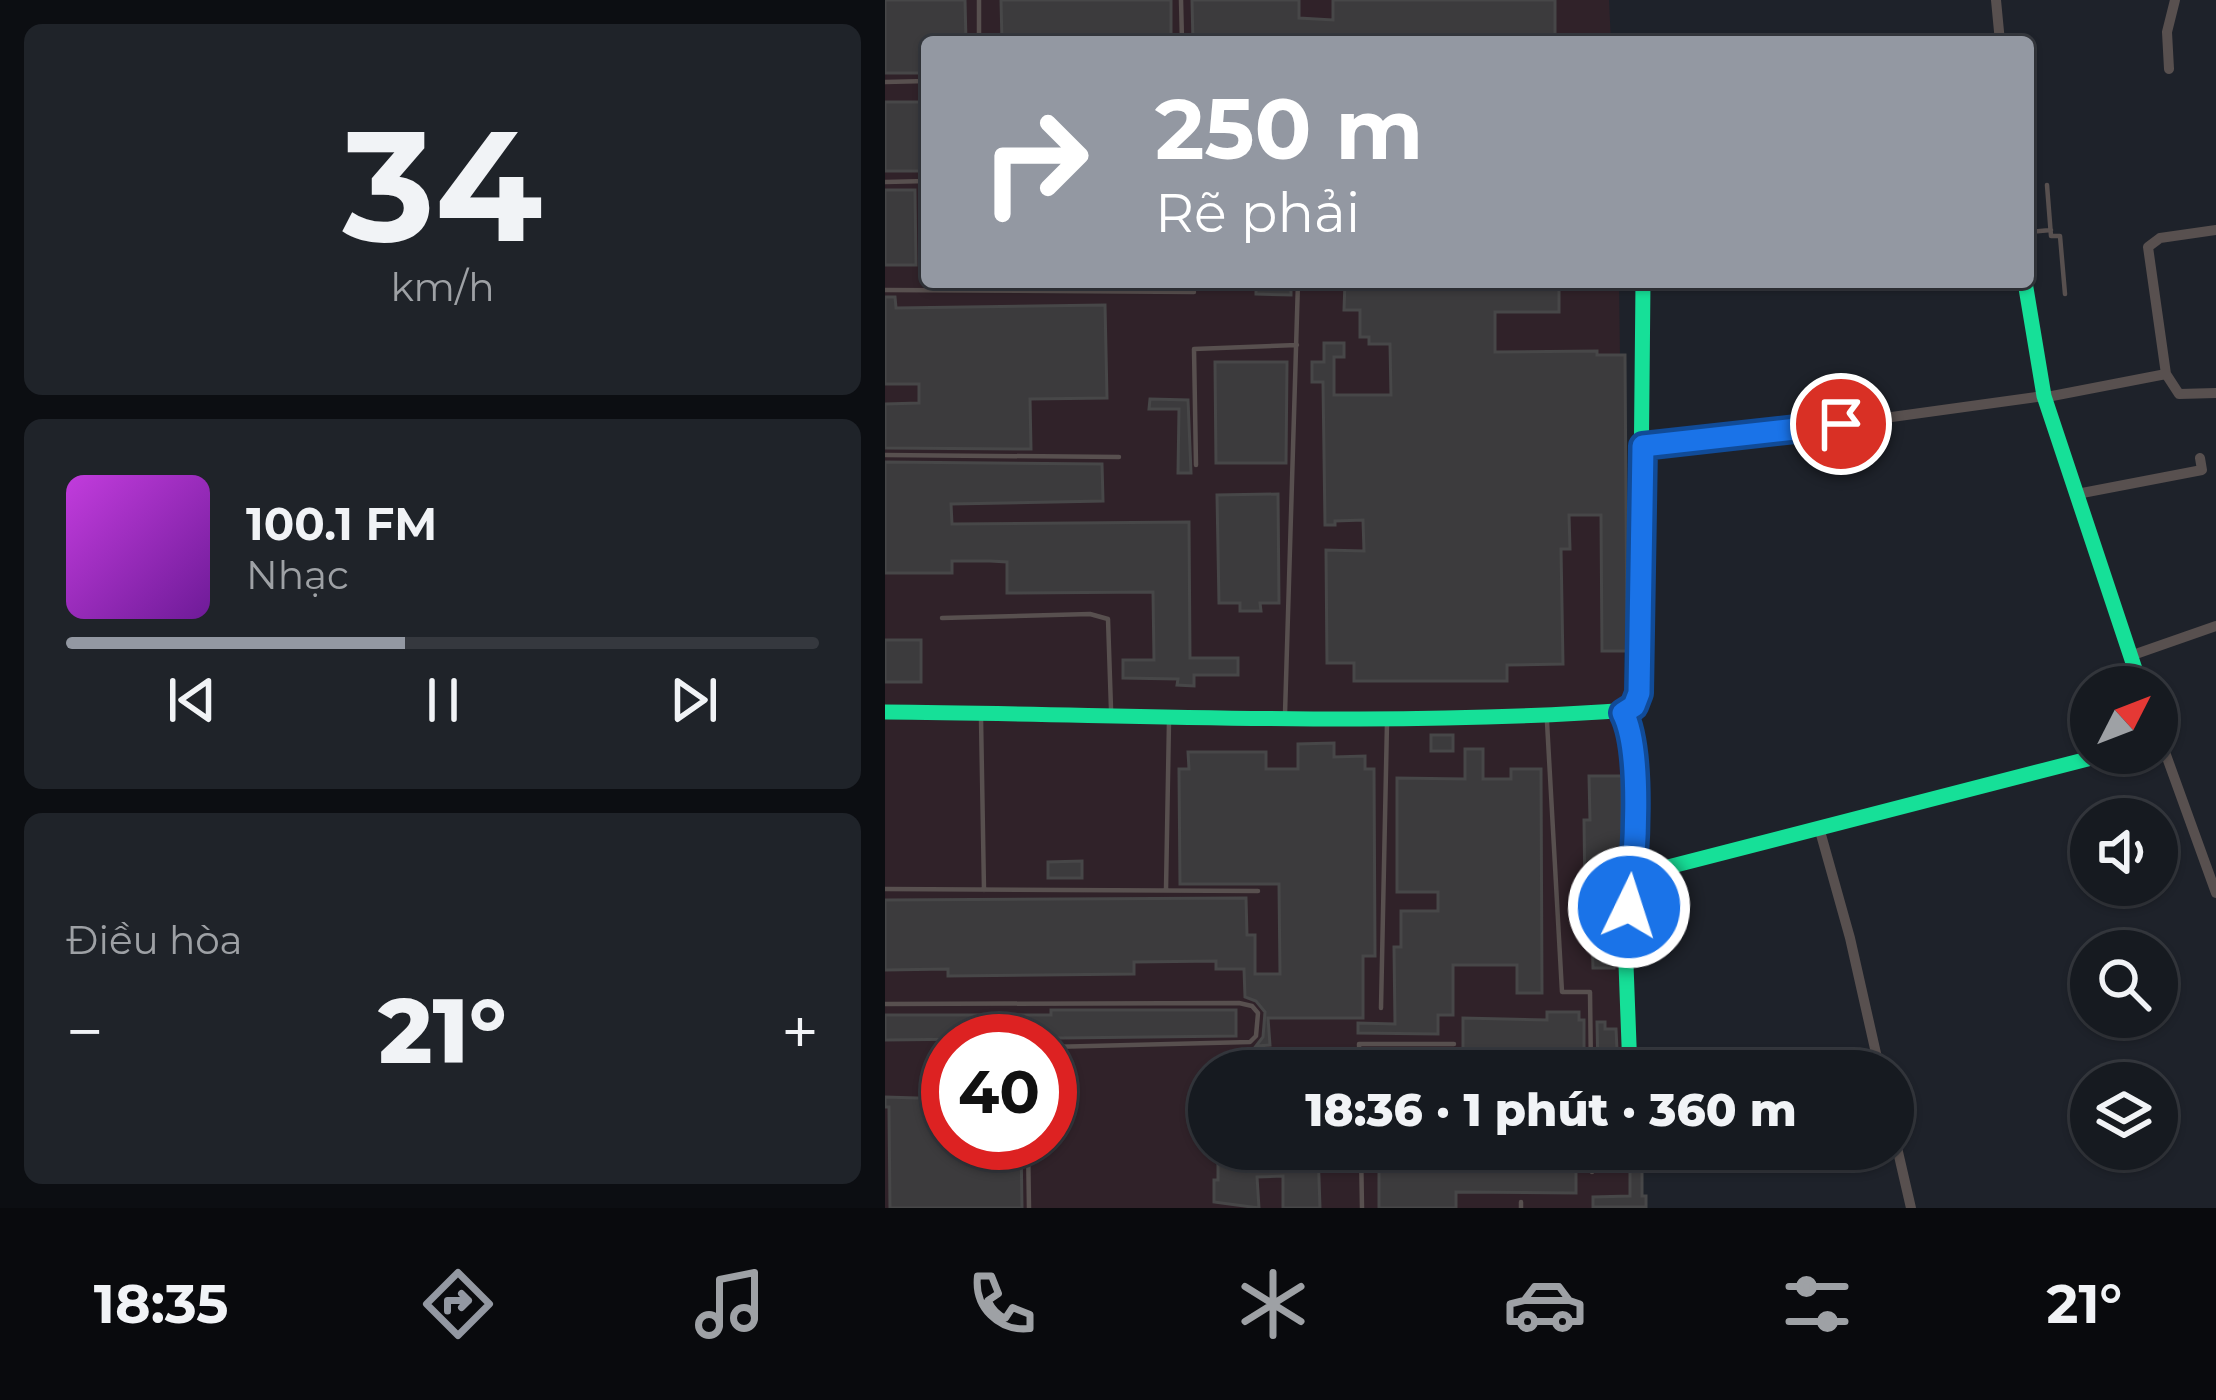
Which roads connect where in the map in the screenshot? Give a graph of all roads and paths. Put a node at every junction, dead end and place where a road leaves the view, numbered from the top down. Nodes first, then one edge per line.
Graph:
1 (979, 0) edge
2 (1181, 0) edge
3 (1996, 0) edge
4 (2175, 0) edge
5 (979, 36) edge
6 (1181, 36) edge
7 (1999, 36) edge
8 (2170, 69) dead end
9 (921, 81) edge
10 (885, 82) edge
11 (921, 181) edge
12 (885, 182) edge
13 (2047, 185) dead end
14 (2051, 230) junction
15 (2216, 230) edge
16 (2034, 231) edge
17 (1298, 288) edge
18 (1643, 288) edge
19 (2026, 288) edge
20 (885, 290) edge
21 (1194, 292) dead end
22 (2065, 294) dead end
23 (1297, 345) junction
24 (2166, 374) junction
25 (2216, 393) edge
26 (2046, 396) junction
27 (1643, 446) junction
28 (885, 455) edge
29 (1119, 457) dead end
30 (2200, 458) dead end
31 (1196, 465) dead end
32 (2077, 494) junction
33 (942, 619) dead end
34 (2216, 626) edge
35 (2130, 656) junction
36 (2134, 666) edge
37 (885, 712) edge
38 (981, 712) junction
39 (1623, 713) junction
40 (1111, 714) junction
41 (1169, 716) junction
42 (1285, 716) junction
43 (1547, 716) junction
44 (1387, 717) junction
45 (2070, 764) edge
46 (2173, 774) edge
47 (1820, 831) junction
48 (2213, 869) edge
49 (1633, 876) junction
50 (885, 889) edge
51 (984, 890) junction
52 (1166, 891) junction
53 (1258, 891) dead end
54 (2216, 893) edge
55 (885, 1004) edge
56 (1381, 1008) dead end
57 (1454, 1044) dead end
58 (1077, 1046) edge
59 (1359, 1050) edge
60 (1591, 1050) edge
61 (1629, 1050) edge
62 (1875, 1050) edge
63 (1028, 1170) edge
64 (1361, 1170) edge
65 (1902, 1170) edge
66 (1029, 1208) edge
67 (1362, 1208) edge
68 (1911, 1208) edge

1 - 5 lane
2 - 6 lane
3 - 7 street
4 - 8 street
9 - 10 lane
11 - 12 lane
13 - 14 lane
14 - 16 lane
14 - 22 lane
15 - 24 street
17 - 23 lane
18 - 27 street
19 - 26 street
20 - 21 lane
23 - 31 lane
23 - 42 lane
24 - 25 street
24 - 26 street
26 - 27 street
26 - 32 street
27 - 39 street
28 - 29 lane
30 - 32 street
32 - 35 street
33 - 40 lane
34 - 35 street
35 - 36 street
37 - 38 street
38 - 40 street
38 - 51 lane
39 - 43 street
39 - 49 street
40 - 41 street
41 - 42 street
41 - 52 lane
42 - 44 street
43 - 44 street
43 - 60 lane
44 - 56 lane
45 - 47 street
46 - 48 street
47 - 49 street
47 - 62 street
48 - 54 street
49 - 61 street
50 - 51 lane
51 - 52 lane
52 - 53 lane
55 - 58 lane
57 - 59 lane
63 - 66 lane
64 - 67 lane
65 - 68 street

